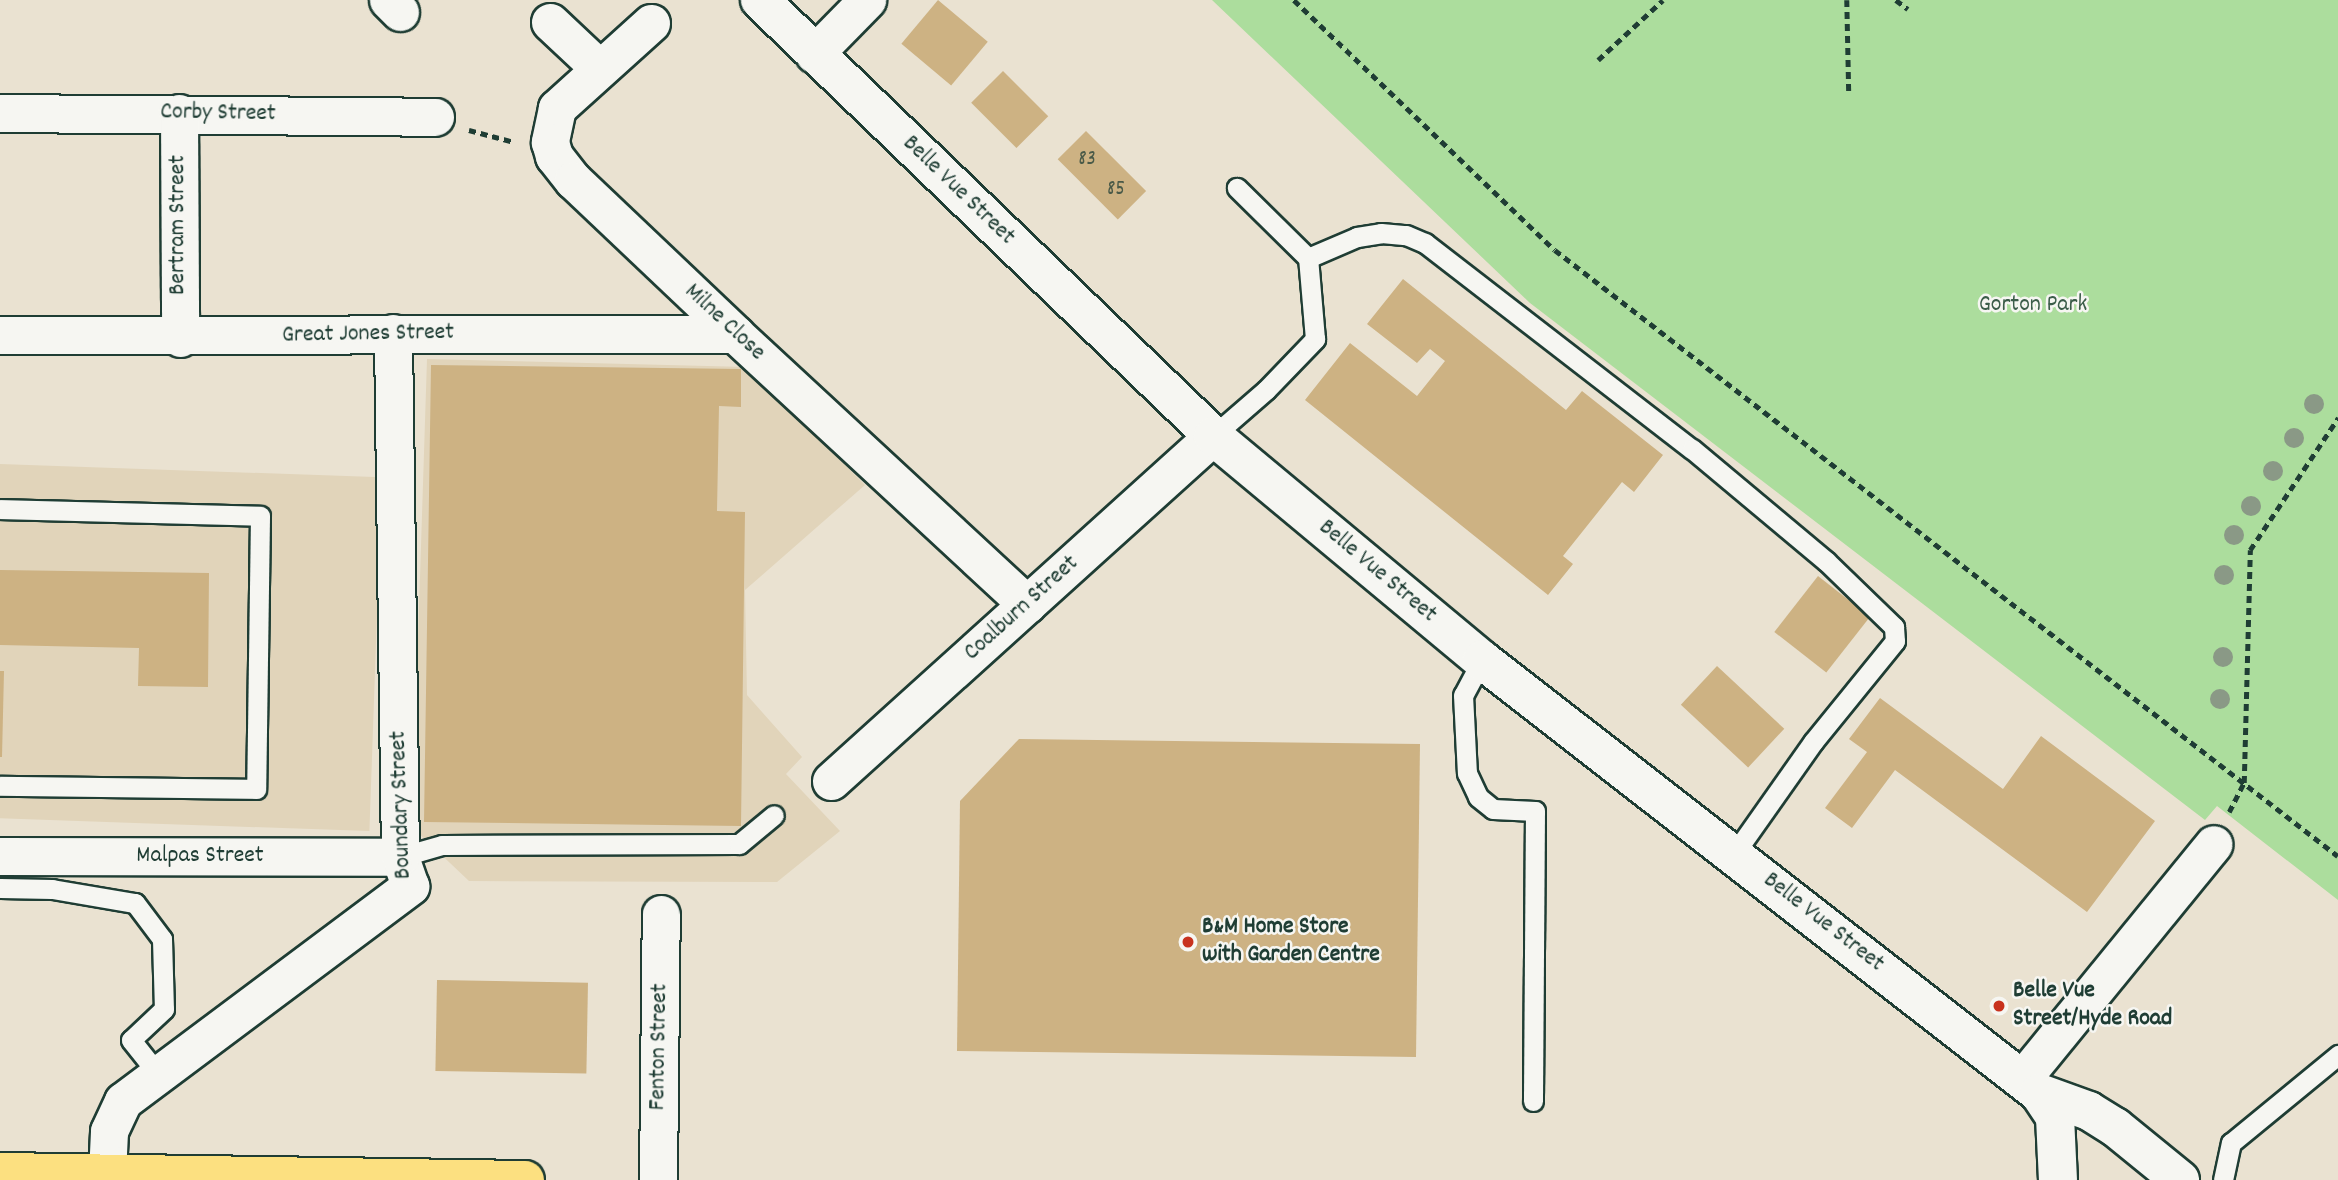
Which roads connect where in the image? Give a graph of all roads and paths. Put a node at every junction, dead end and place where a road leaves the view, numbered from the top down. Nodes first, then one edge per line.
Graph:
1 (760, 0) edge
2 (867, 0) edge
3 (1294, 0) edge
4 (1663, 0) edge
5 (1847, 0) edge
6 (1896, 0) edge
7 (1908, 9) dead end
8 (550, 22) dead end
9 (651, 23) dead end
10 (814, 54) junction
11 (1598, 60) dead end
12 (599, 68) junction
13 (1849, 94) dead end
14 (0, 113) edge
15 (179, 113) junction
16 (435, 117) joint
17 (550, 142) junction
18 (1237, 188) dead end
19 (1308, 258) junction
20 (393, 334) junction
21 (735, 334) junction
22 (0, 335) edge
23 (180, 338) junction
24 (2338, 418) edge
25 (1213, 436) junction
26 (0, 509) edge
27 (1027, 604) junction
28 (1482, 660) junction
29 (831, 781) dead end
30 (2244, 783) junction
31 (0, 786) edge
32 (774, 815) dead end
33 (2214, 844) dead end
34 (1734, 854) junction
35 (0, 856) edge
36 (2338, 856) edge
37 (400, 857) junction
38 (0, 888) edge
39 (661, 914) dead end
40 (2338, 1055) edge
41 (158, 1074) junction
42 (2031, 1086) junction
43 (1533, 1101) dead end
44 (0, 1172) edge
45 (107, 1174) junction
46 (525, 1180) edge
47 (658, 1180) edge
48 (2058, 1180) edge
49 (2180, 1180) edge
50 (2223, 1180) edge

1 - 10 street, Belle Vue Street
2 - 10 street
3 - 30 path
4 - 11 path
5 - 13 path
6 - 7 path
8 - 12 street
9 - 12 street
10 - 25 street, Belle Vue Street
12 - 17 street
14 - 15 street, Corby Street
15 - 16 street, Corby Street
15 - 23 street, Bertram Street
16 - 17 path
17 - 21 street, Milne Close
18 - 19 lane
19 - 25 lane
19 - 34 lane
20 - 21 street, Great Jones Street
20 - 23 street, Great Jones Street
20 - 37 street, Boundary Street
21 - 27 street, Milne Close
22 - 23 street, Great Jones Street
24 - 30 path
25 - 27 street, Coalburn Street
25 - 28 street, Belle Vue Street
26 - 31 lane
27 - 29 street, Coalburn Street
28 - 34 street, Belle Vue Street
28 - 43 lane
30 - 36 path
32 - 37 lane
33 - 42 street
34 - 42 street, Belle Vue Street
35 - 37 street, Malpas Street
37 - 41 street, Boundary Street
38 - 41 lane
39 - 47 street, Fenton Street
40 - 50 lane
41 - 45 street, Boundary Street
42 - 48 street, Belle Vue Street
42 - 49 street, Belle Vue Street
44 - 45 highway
45 - 46 highway

